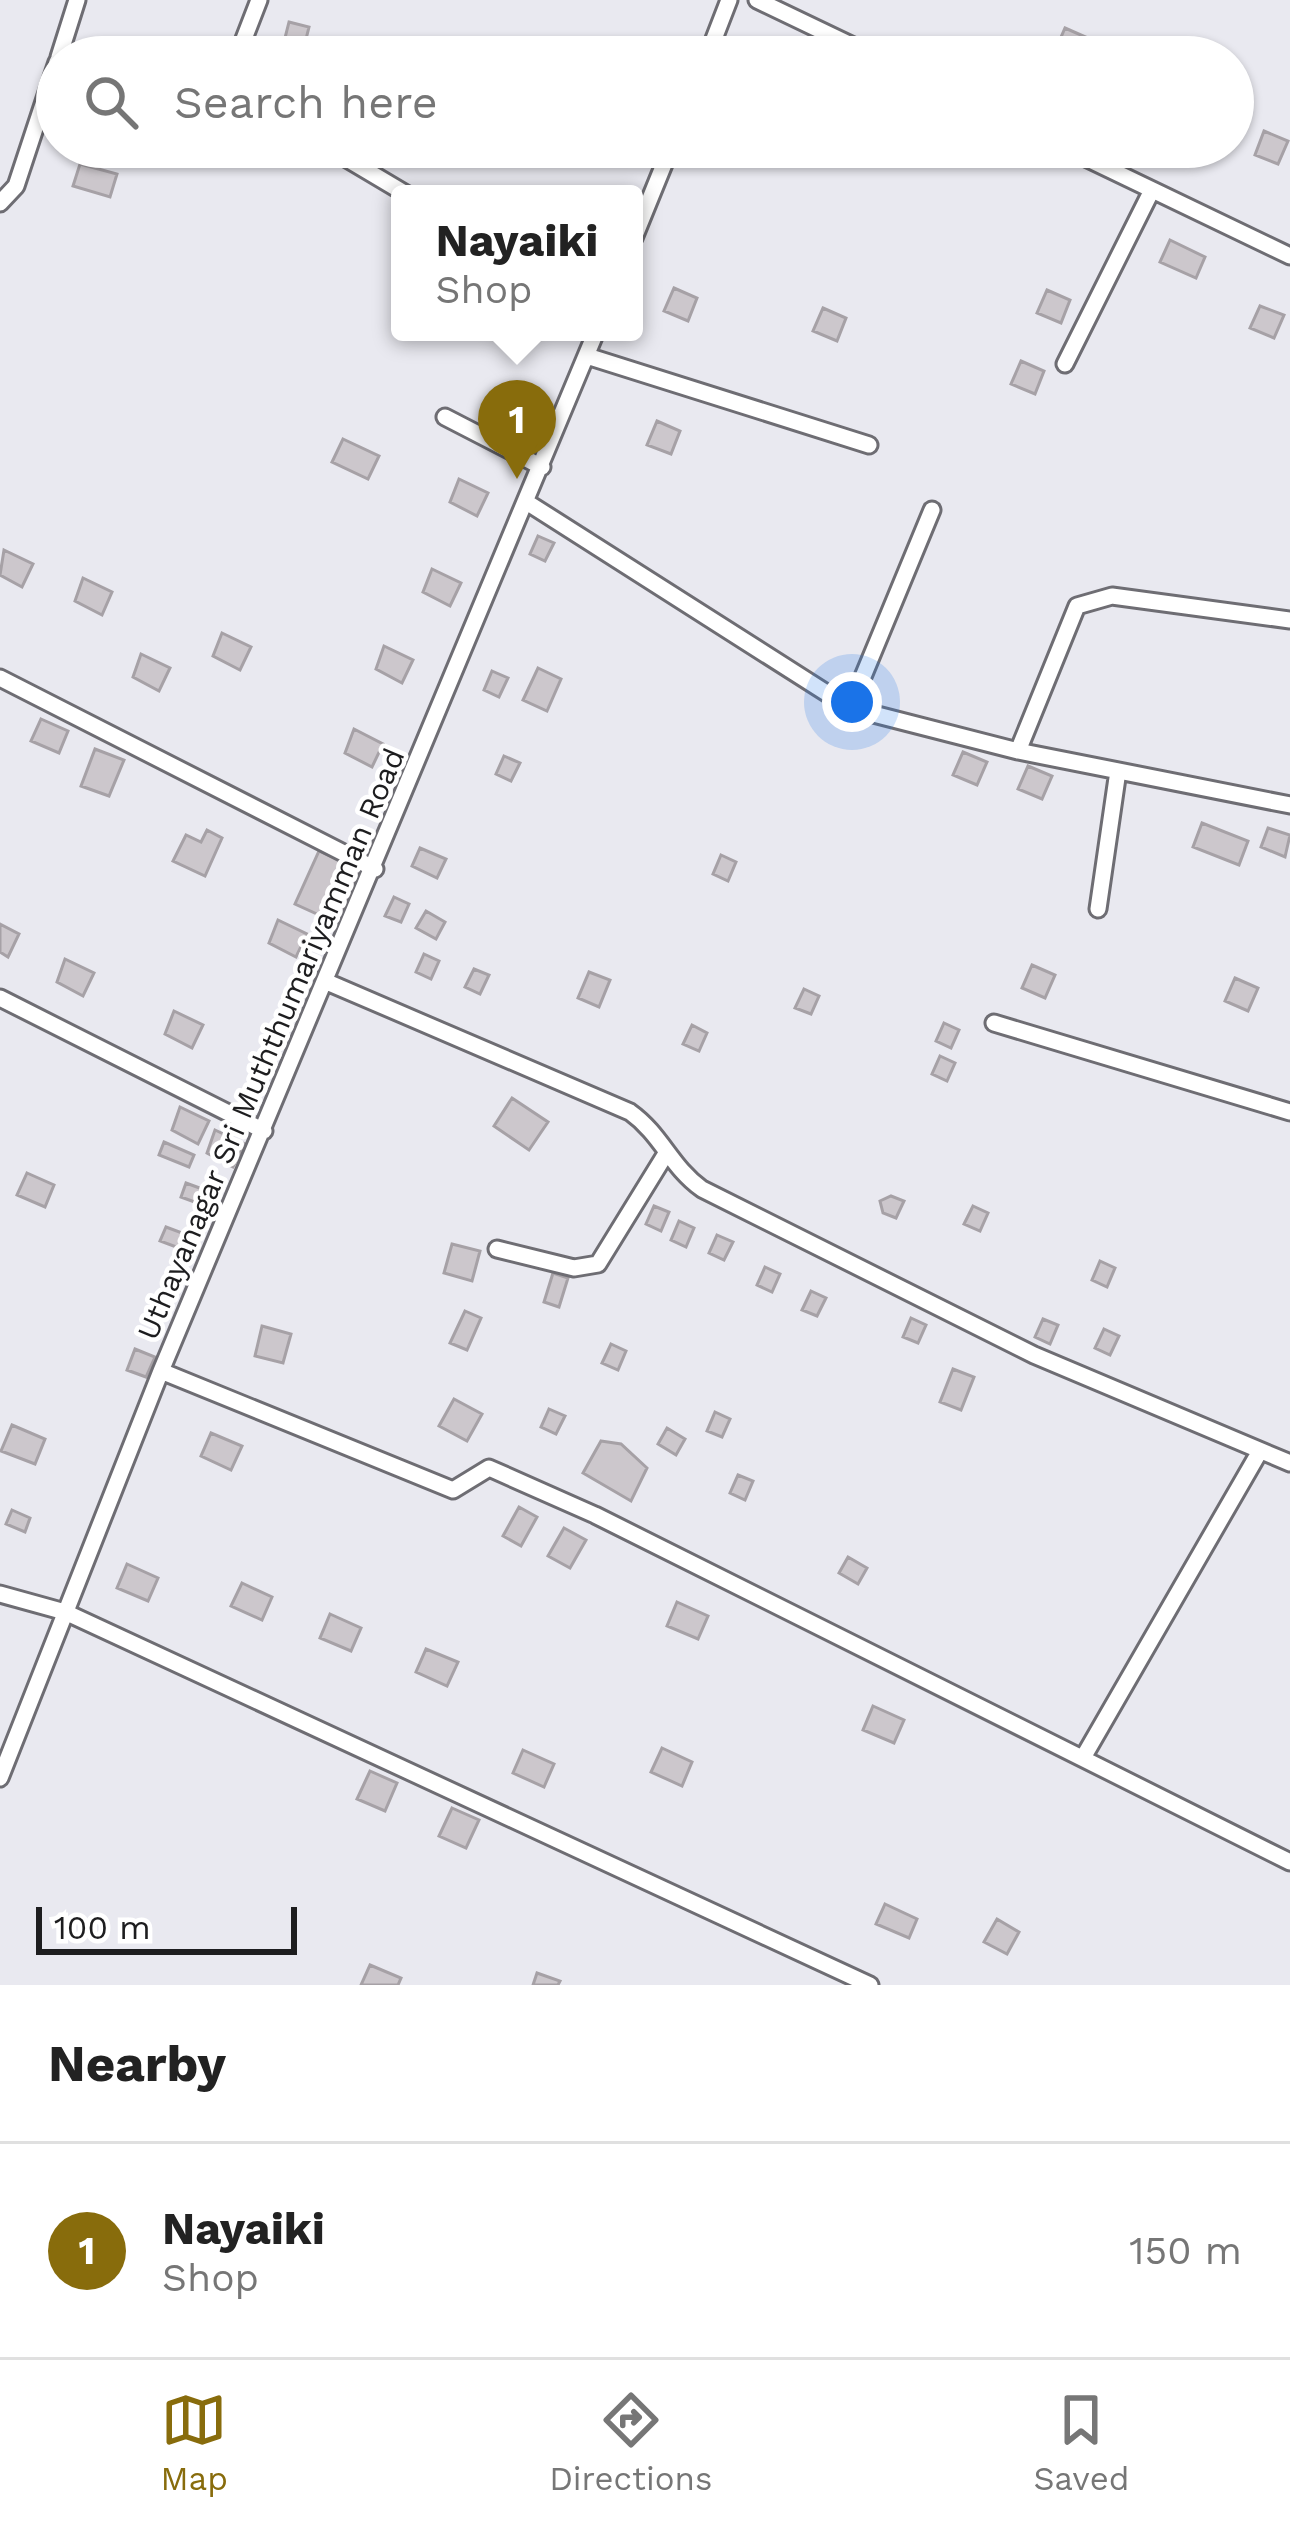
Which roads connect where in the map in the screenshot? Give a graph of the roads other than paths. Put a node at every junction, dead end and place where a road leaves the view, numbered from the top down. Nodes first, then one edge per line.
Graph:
1 (77, 0) edge
2 (259, 0) edge
3 (729, 0) edge
4 (757, 0) edge
5 (65, 36) edge
6 (245, 36) edge
7 (714, 36) edge
8 (832, 36) edge
9 (36, 126) edge
10 (362, 168) edge
11 (662, 168) edge
12 (1106, 168) edge
13 (391, 185) edge
14 (1152, 190) junction
15 (0, 203) edge
16 (643, 215) edge
17 (1290, 256) edge
18 (593, 341) edge
19 (587, 356) junction
20 (1065, 364) dead end
21 (445, 417) dead end
22 (869, 445) dead end
23 (542, 467) junction
24 (528, 503) junction
25 (932, 511) dead end
26 (1290, 620) edge
27 (0, 678) edge
28 (850, 708) junction
29 (1018, 751) junction
30 (1118, 771) junction
31 (1290, 805) edge
32 (375, 869) junction
33 (1098, 909) dead end
34 (327, 982) junction
35 (0, 998) edge
36 (994, 1023) dead end
37 (1290, 1112) edge
38 (264, 1131) junction
39 (668, 1152) junction
40 (497, 1249) dead end
41 (161, 1371) junction
42 (1260, 1451) junction
43 (1290, 1463) edge
44 (0, 1594) edge
45 (65, 1612) junction
46 (1084, 1756) junction
47 (0, 1778) edge
48 (1290, 1862) edge
49 (870, 1985) edge

1 - 5 street
2 - 6 street
3 - 7 street
4 - 8 street
9 - 15 street
10 - 13 street
11 - 16 street
12 - 14 street
14 - 17 street
14 - 20 street
18 - 19 street, Uthayanagar Sri Muththumariyamman Road
19 - 22 street
19 - 23 street, Uthayanagar Sri Muththumariyamman Road
21 - 23 street
23 - 24 street, Uthayanagar Sri Muththumariyamman Road
24 - 28 street
24 - 32 street, Uthayanagar Sri Muththumariyamman Road
25 - 28 street
26 - 29 street
27 - 32 street
28 - 29 street
29 - 30 street
30 - 31 street
30 - 33 street
32 - 34 street, Uthayanagar Sri Muththumariyamman Road
34 - 38 street, Uthayanagar Sri Muththumariyamman Road
34 - 39 street
35 - 38 street
36 - 37 street
38 - 41 street, Uthayanagar Sri Muththumariyamman Road
39 - 40 street
39 - 42 street
41 - 45 street, Uthayanagar Sri Muththumariyamman Road
41 - 46 street
42 - 43 street
42 - 46 street
44 - 45 street
45 - 47 street, Uthayanagar Sri Muththumariyamman Road
45 - 49 street
46 - 48 street

